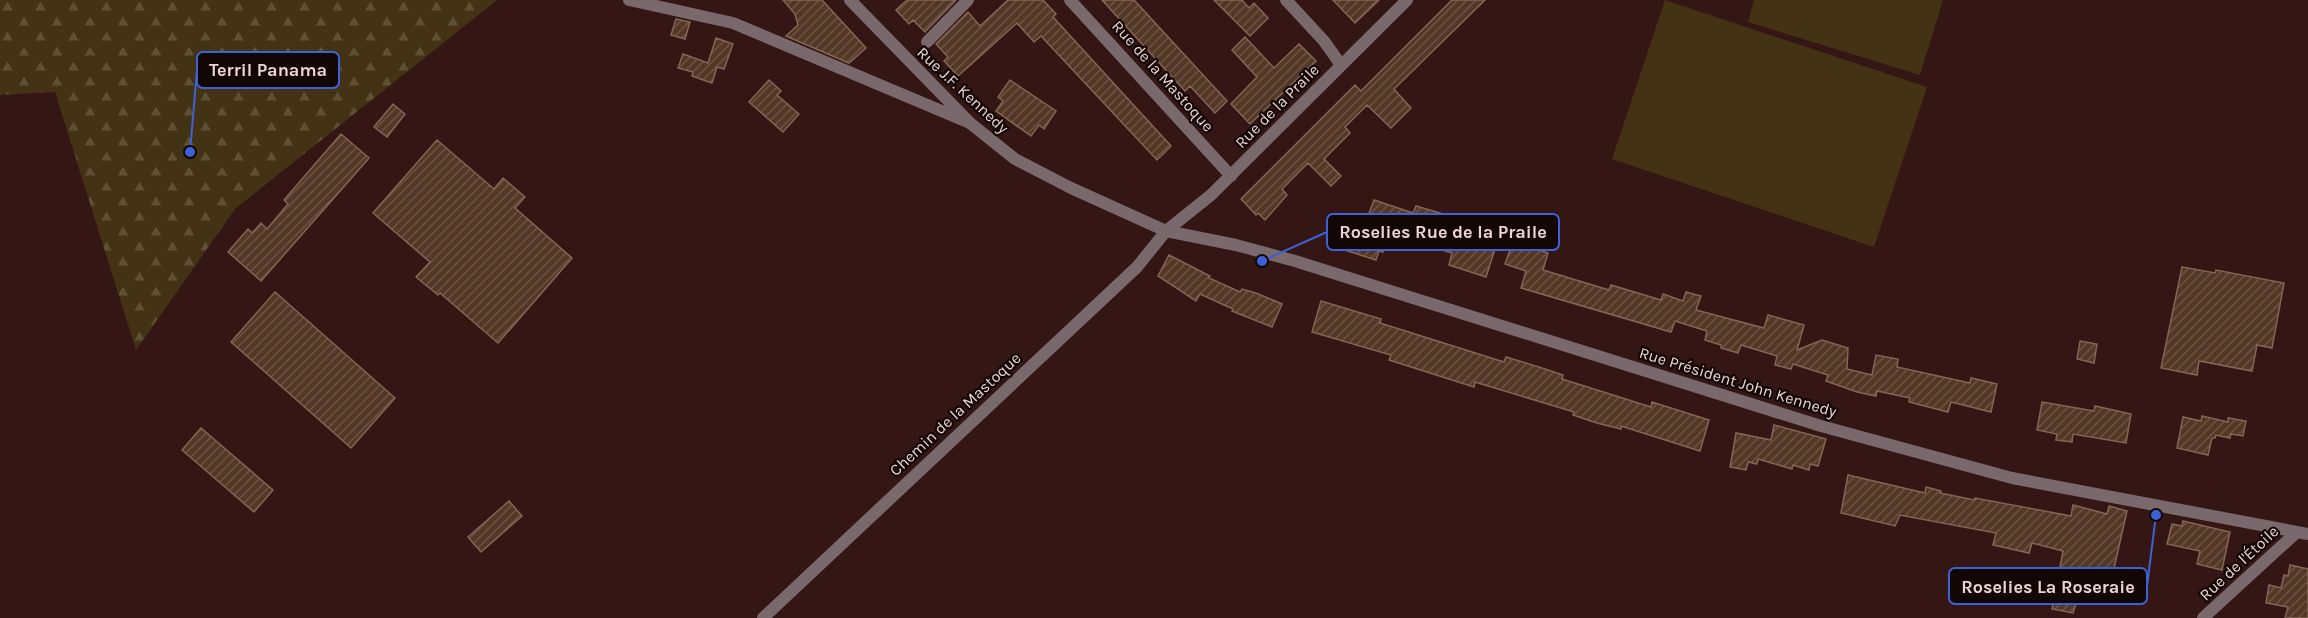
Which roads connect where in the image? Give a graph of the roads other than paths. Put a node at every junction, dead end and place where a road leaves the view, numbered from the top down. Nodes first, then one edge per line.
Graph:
1 (628, 0) edge
2 (850, 0) edge
3 (968, 0) edge
4 (1070, 0) edge
5 (1286, 0) edge
6 (1407, 0) edge
7 (927, 42) dead end
8 (1341, 65) junction
9 (970, 123) junction
10 (1231, 176) junction
11 (1166, 231) junction
12 (2302, 533) edge
13 (763, 618) edge
14 (2203, 618) edge

1 - 9 street
2 - 9 street, Rue J.F. Kennedy
3 - 7 street
4 - 10 street, Rue de la Mastoque
5 - 8 street
6 - 8 street, Rue de la Praile
8 - 10 street, Rue de la Praile
9 - 11 street, Rue J.F. Kennedy
10 - 11 street, Rue de la Praile
11 - 12 street, Rue Président John Kennedy
11 - 13 street, Chemin de la Mastoque
12 - 14 street, Rue de l'Étoile

